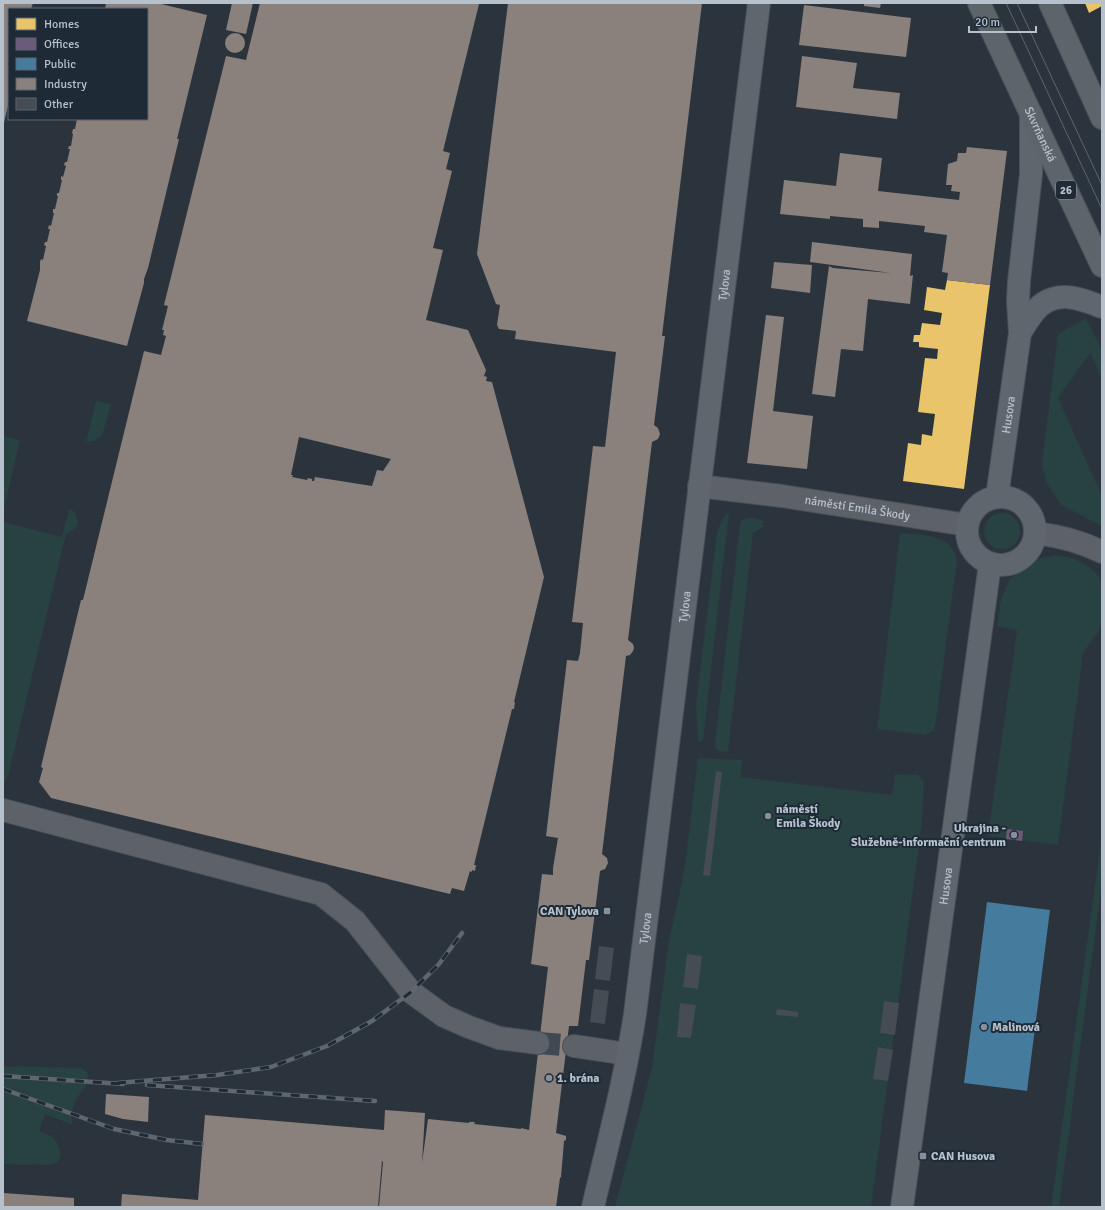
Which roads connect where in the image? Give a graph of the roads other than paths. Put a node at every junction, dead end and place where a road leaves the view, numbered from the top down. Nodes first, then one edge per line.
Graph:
1 (759, 3) edge
2 (979, 3) edge
3 (1050, 3) edge
4 (1031, 114) junction
5 (1102, 118) edge
6 (1102, 266) edge
7 (1102, 307) edge
8 (1020, 333) junction
9 (699, 486) junction
10 (997, 497) junction
11 (967, 525) junction
12 (1036, 533) junction
13 (1102, 552) edge
14 (990, 564) junction
15 (3, 810) edge
16 (538, 1043) tunnel mouth
17 (574, 1046) tunnel mouth
18 (627, 1054) junction
19 (593, 1207) edge
20 (902, 1207) edge

1 - 9 street, Tylova
2 - 4 main road, Skvrňanská / 26
3 - 5 main road
4 - 6 main road, Skvrňanská / 26
4 - 8 street
7 - 8 street
8 - 10 street, Husova
9 - 11 street, náměstí Emila Škody
9 - 18 street, Tylova
10 - 11 street
10 - 12 street
11 - 14 street
12 - 13 street
12 - 14 street
14 - 20 street, Husova
15 - 16 street
17 - 18 street
18 - 19 street, Tylova

